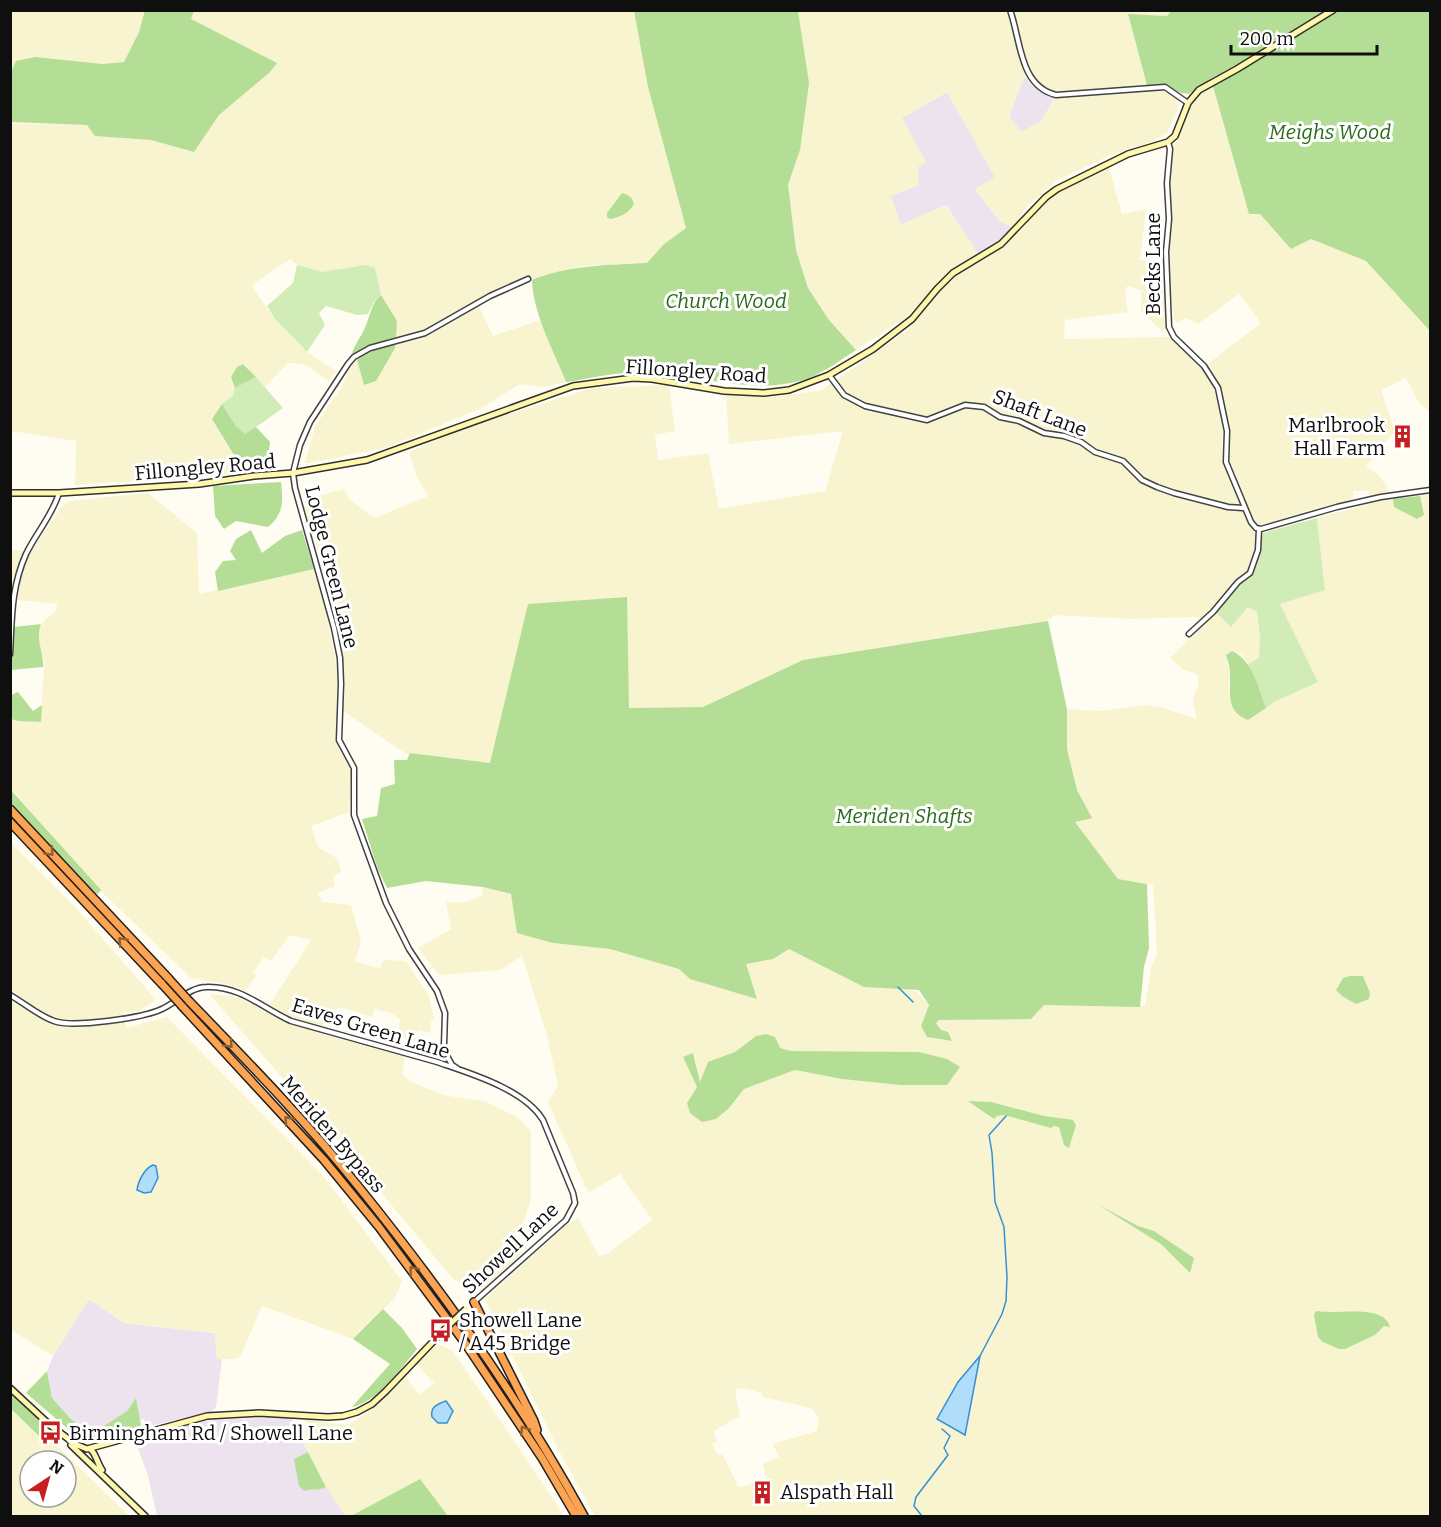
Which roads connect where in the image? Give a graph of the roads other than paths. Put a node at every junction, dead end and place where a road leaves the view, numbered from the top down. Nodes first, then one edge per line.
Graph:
1 (1010, 10) edge
2 (1333, 10) edge
3 (1188, 103) junction
4 (1168, 142) junction
5 (528, 279) dead end
6 (830, 375) junction
7 (293, 473) junction
8 (1431, 490) edge
9 (10, 493) edge
10 (59, 494) junction
11 (1243, 507) junction
12 (1259, 529) junction
13 (1189, 634) dead end
14 (10, 654) edge
15 (10, 809) edge
16 (10, 822) edge
17 (10, 995) edge
18 (446, 1054) junction
19 (436, 1062) junction
20 (458, 1069) junction
21 (474, 1302) junction
22 (10, 1388) edge
23 (50, 1425) junction
24 (539, 1438) junction
25 (91, 1452) junction
26 (85, 1457) junction
27 (118, 1489) junction
28 (145, 1516) edge
29 (576, 1516) edge
30 (584, 1516) edge

1 - 3 street
2 - 3 main road
3 - 4 main road
4 - 6 main road, Fillongley Road
4 - 11 street, Becks Lane
5 - 7 street
6 - 7 main road, Fillongley Road
6 - 11 street, Shaft Lane
7 - 10 main road, Fillongley Road
7 - 18 street, Lodge Green Lane
8 - 12 street
9 - 10 main road, Fillongley Road
10 - 14 street
11 - 12 street, Becks Lane
12 - 13 street
15 -> 24 highway, Meriden Bypass, bridge
29 -> 16 highway, Meriden Bypass, bridge
17 - 19 street, Eaves Green Lane
18 - 19 street
18 - 20 street
19 - 20 street, Eaves Green Lane
20 - 21 street, Showell Lane
21 - 24 highway
21 - 25 main road, Showell Lane, bridge
22 - 23 main road
23 - 25 main road
23 - 26 main road
24 - 30 highway, Meriden Bypass
25 - 26 main road, Showell Lane
25 - 26 main road
25 - 27 main road
26 - 27 main road
27 - 28 main road

